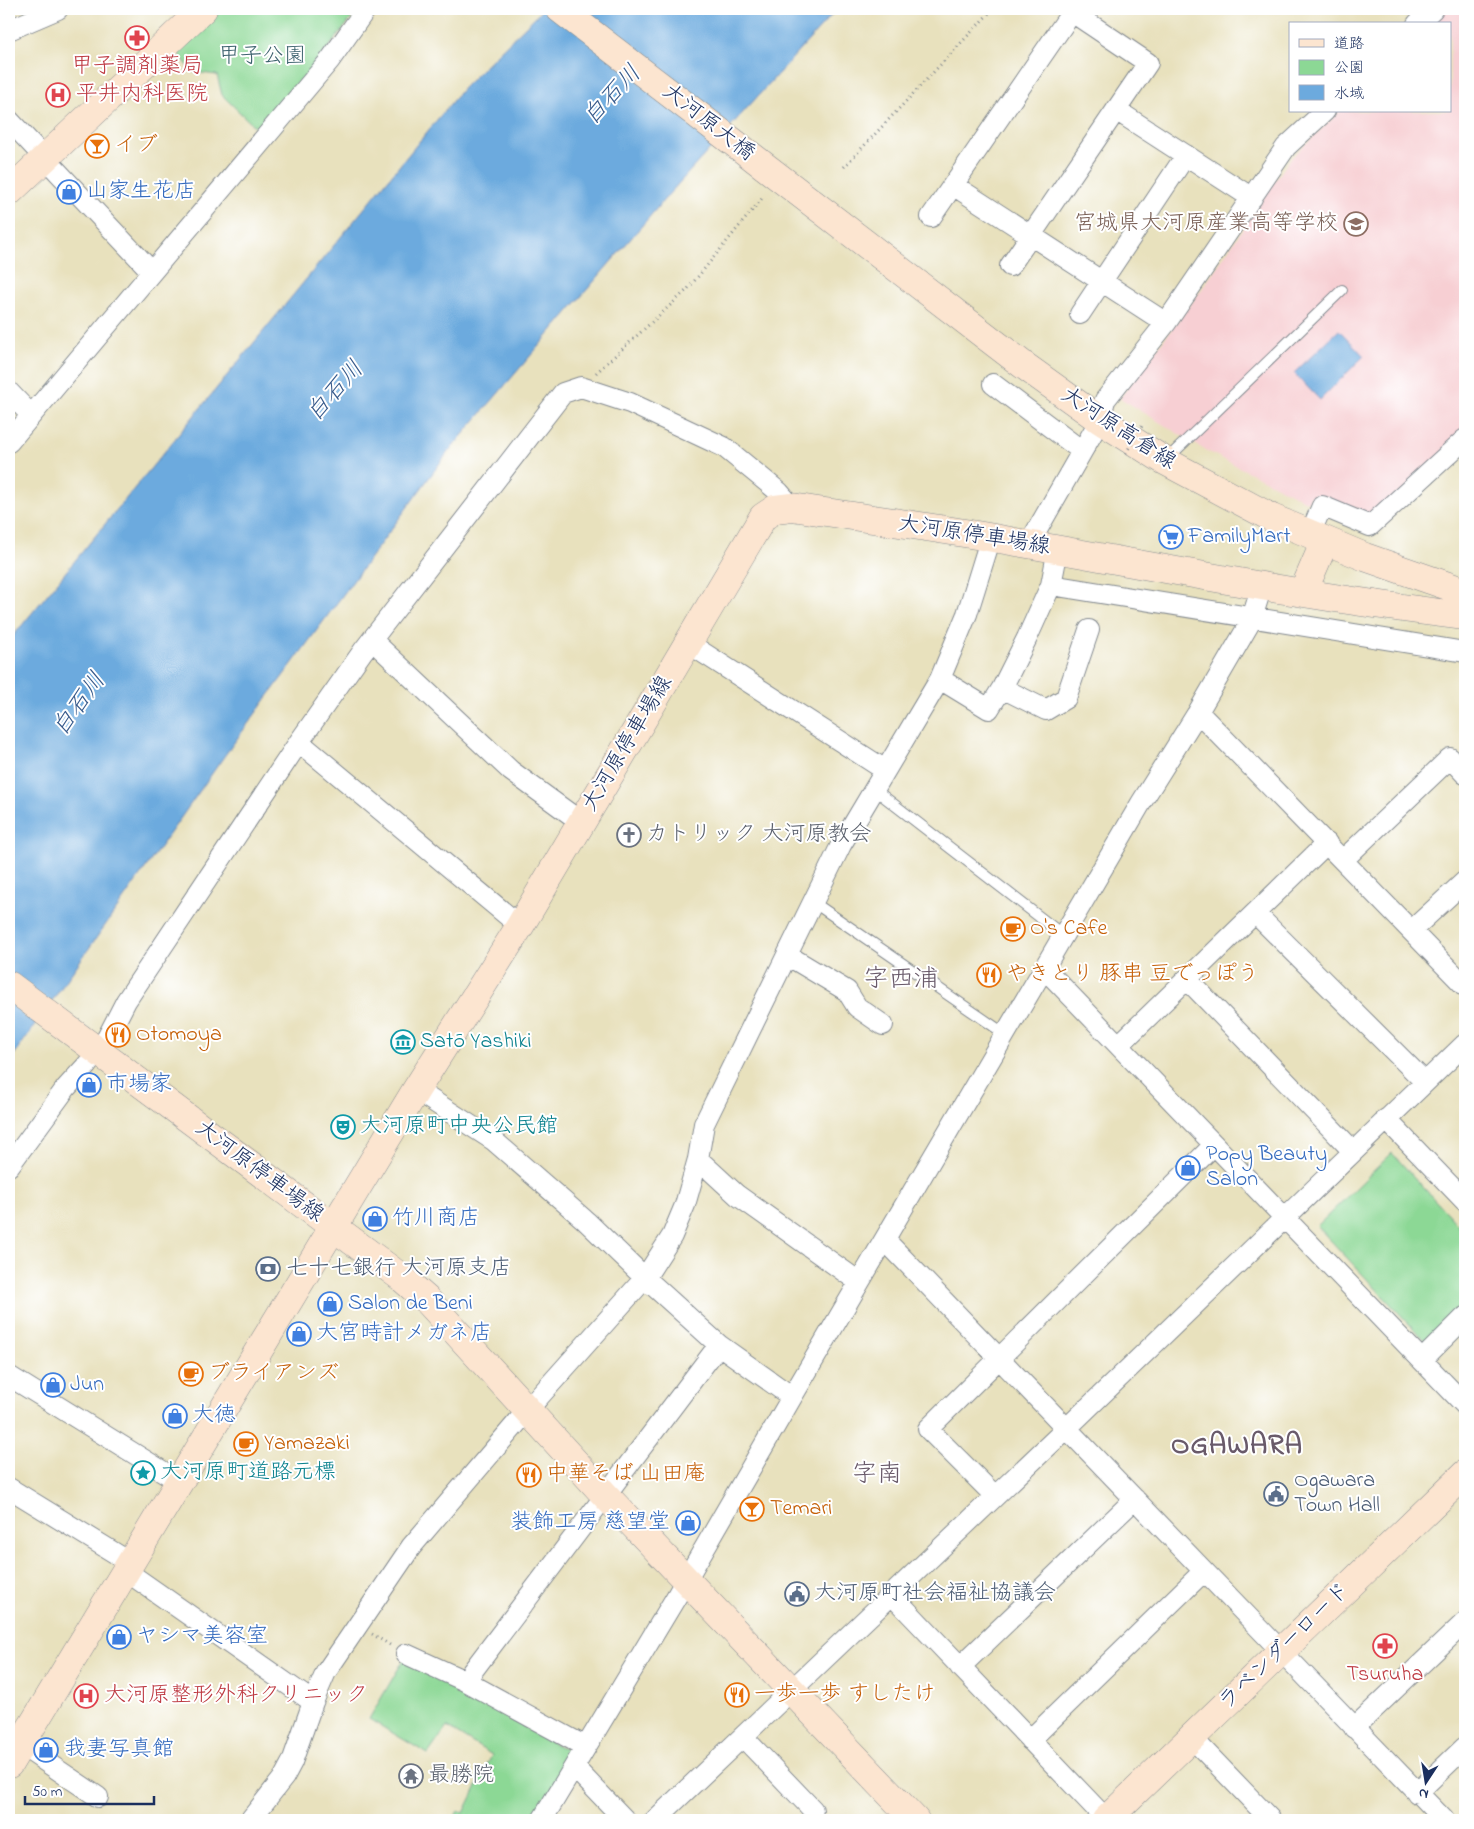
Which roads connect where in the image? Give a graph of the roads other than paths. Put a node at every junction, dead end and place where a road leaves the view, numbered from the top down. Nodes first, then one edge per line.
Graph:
1 (58, 9) edge
2 (202, 9) edge
3 (366, 9) edge
4 (560, 9) edge
5 (1433, 9) edge
6 (1420, 22) edge
7 (9, 30) edge
8 (1116, 110) junction
9 (1324, 112) edge
10 (9, 120) edge
11 (1186, 155) junction
12 (45, 158) junction
13 (953, 185) junction
14 (9, 192) edge
15 (1252, 198) junction
16 (808, 201) joint
17 (931, 217) dead end
18 (1031, 235) junction
19 (1010, 266) dead end
20 (152, 272) junction
21 (1102, 281) junction
22 (1342, 290) dead end
23 (1080, 314) dead end
24 (1166, 323) junction
25 (993, 384) dead end
26 (9, 392) edge
27 (31, 415) junction
28 (1100, 420) junction
29 (1465, 439) edge
30 (9, 442) edge
31 (1082, 451) junction
32 (1165, 461) junction
33 (792, 506) junction
34 (1317, 537) junction
35 (991, 538) junction
36 (1029, 544) junction
37 (1058, 549) junction
38 (1050, 585) junction
39 (1262, 586) junction
40 (1303, 592) junction
41 (1465, 592) edge
42 (1465, 616) edge
43 (1252, 617) junction
44 (1090, 630) dead end
45 (372, 640) junction
46 (688, 643) junction
47 (1465, 652) edge
48 (940, 679) junction
49 (1002, 688) junction
50 (1198, 712) junction
51 (299, 742) junction
52 (885, 770) junction
53 (1465, 774) edge
54 (874, 789) junction
55 (581, 822) junction
56 (1327, 843) junction
57 (1343, 860) junction
58 (1465, 881) edge
59 (813, 902) junction
60 (1255, 913) junction
61 (520, 926) junction
62 (1412, 930) junction
63 (1063, 935) junction
64 (787, 955) junction
65 (1044, 968) junction
66 (1188, 979) junction
67 (9, 984) edge
68 (1465, 986) edge
69 (883, 1025) dead end
70 (1005, 1034) junction
71 (1465, 1044) edge
72 (1119, 1046) junction
73 (94, 1048) junction
74 (1425, 1082) junction
75 (416, 1090) junction
76 (1386, 1119) junction
77 (1214, 1145) junction
78 (1353, 1151) junction
79 (698, 1160) junction
80 (9, 1166) edge
81 (1461, 1189) edge
82 (1284, 1217) junction
83 (333, 1228) junction
84 (885, 1240) junction
85 (644, 1278) junction
86 (859, 1282) junction
87 (1465, 1317) edge
88 (719, 1344) junction
89 (999, 1358) junction
90 (1422, 1360) junction
91 (9, 1376) edge
92 (792, 1397) junction
93 (1465, 1405) edge
94 (528, 1410) junction
95 (1067, 1428) junction
96 (1465, 1474) edge
97 (180, 1482) junction
98 (9, 1488) edge
99 (605, 1496) junction
100 (995, 1496) junction
101 (1134, 1499) junction
102 (129, 1567) junction
103 (1204, 1571) junction
104 (686, 1580) junction
105 (892, 1595) junction
106 (1465, 1622) edge
107 (1281, 1651) junction
108 (406, 1654) road end
109 (960, 1666) junction
110 (465, 1681) junction
111 (792, 1690) junction
112 (313, 1702) junction
113 (1354, 1728) junction
114 (743, 1737) junction
115 (1191, 1737) junction
116 (1030, 1740) junction
117 (586, 1747) junction
118 (1465, 1747) edge
119 (15, 1754) edge
120 (574, 1767) junction
121 (1417, 1793) junction
122 (98, 1797) dead end
123 (813, 1810) dead end
124 (250, 1820) edge
125 (542, 1820) edge
126 (625, 1820) edge
127 (655, 1820) edge
128 (915, 1820) edge
129 (1107, 1820) edge
130 (1272, 1820) edge
131 (1444, 1820) edge

1 - 7 street
2 - 12 main road
3 - 20 street
4 - 16 main road, 大河原大橋
5 - 6 street
8 - 11 street
8 - 13 street
8 - 18 street
9 - 15 street
10 - 12 street
11 - 15 street
11 - 21 street
12 - 14 main road
12 - 20 street
13 - 17 street
13 - 18 street
15 - 24 street
16 - 28 main road, 大河原高倉線
18 - 19 street
18 - 21 street
20 - 27 street
21 - 23 street
21 - 24 street
22 - 32 lane
24 - 28 street
25 - 31 street
26 - 27 street
27 - 30 street
28 - 31 street
28 - 32 main road, 大河原高倉線
29 - 34 street
31 - 36 street
32 - 34 main road, 大河原高倉線
33 - 35 main road, 大河原停車場線
33 - 45 street
33 - 46 main road, 大河原停車場線
34 - 40 main road
34 - 41 main road, 大河原高倉線
35 - 36 main road, 大河原停車場線
35 - 48 street
36 - 37 main road, 大河原停車場線
37 - 38 street
37 - 39 main road, 大河原停車場線
38 - 43 street
38 - 49 street
39 - 40 main road, 大河原停車場線
39 - 43 street
40 - 42 main road, 大河原停車場線
43 - 47 street
43 - 50 street
44 - 49 street
45 - 51 street
45 - 55 street
46 - 52 street
46 - 55 main road, 大河原停車場線
48 - 49 street
48 - 52 street
50 - 56 street
50 - 63 street
51 - 61 street
51 - 73 street
52 - 54 street
53 - 57 street
54 - 59 street
54 - 63 lane
55 - 61 main road, 大河原停車場線
56 - 57 street
56 - 60 street
57 - 62 street
58 - 62 street
59 - 64 street
59 - 70 lane
60 - 66 street
60 - 74 street
61 - 75 main road, 大河原停車場線
62 - 68 street
63 - 65 street
64 - 69 street
64 - 79 street
65 - 70 street
65 - 72 street
66 - 72 street
66 - 78 street
67 - 73 main road, 大河原停車場線
70 - 84 street
71 - 74 street
72 - 77 street
73 - 80 street
73 - 83 main road, 大河原停車場線
74 - 76 street
75 - 83 main road, 大河原停車場線
75 - 85 street
76 - 78 street
76 - 81 street
77 - 82 street
77 - 89 street
78 - 82 street
79 - 85 street
79 - 86 street
82 - 90 street
82 - 95 street
83 - 94 main road
83 - 97 main road
84 - 86 street
84 - 89 street
85 - 88 street
85 - 94 street
86 - 92 street
87 - 90 street
88 - 92 street
88 - 99 street
89 - 95 street
89 - 100 street
90 - 93 street
91 - 97 street
92 - 104 street
94 - 99 main road
94 - 112 street
95 - 100 street
95 - 101 street
96 - 107 main road, ラベンダーロード
97 - 102 main road
98 - 102 street
99 - 104 main road
99 - 110 street
100 - 105 street
101 - 103 street
101 - 109 street
102 - 112 street
102 - 119 main road
103 - 107 street
103 - 116 street
104 - 111 main road
104 - 117 street
105 - 109 street
105 - 111 street
106 - 113 street
107 - 113 street
107 - 115 main road, ラベンダーロード
108 - 110 street
109 - 116 street
110 - 117 street
111 - 114 street
111 - 128 main road
112 - 124 street
113 - 121 street
114 - 123 street
114 - 127 street
115 - 129 main road, ラベンダーロード
115 - 130 street
116 - 129 street
117 - 120 street
118 - 121 street
119 - 122 street
120 - 125 street
120 - 126 street
121 - 131 street

